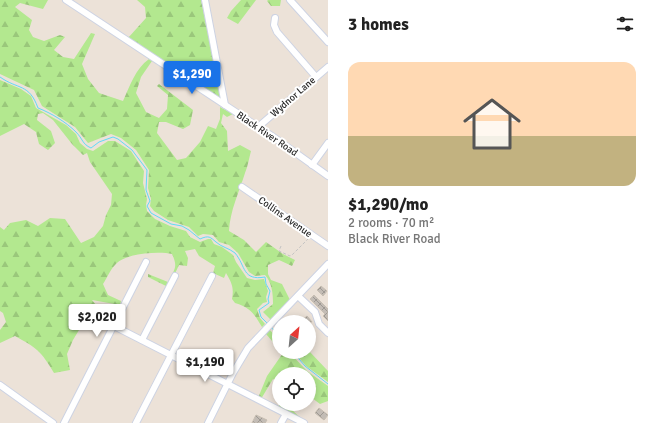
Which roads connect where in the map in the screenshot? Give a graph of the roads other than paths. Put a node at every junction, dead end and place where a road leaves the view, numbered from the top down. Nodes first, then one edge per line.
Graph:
1 (66, 0) edge
2 (205, 0) edge
3 (290, 0) edge
4 (275, 18) dead end
5 (328, 42) edge
6 (328, 67) edge
7 (316, 77) junction
8 (225, 105) junction
9 (258, 127) junction
10 (328, 143) edge
11 (312, 165) junction
12 (328, 176) edge
13 (242, 187) dead end
14 (328, 246) edge
15 (146, 262) dead end
16 (328, 264) edge
17 (175, 276) dead end
18 (212, 276) dead end
19 (298, 296) junction
20 (114, 326) junction
21 (328, 333) edge
22 (142, 340) junction
23 (170, 355) junction
24 (228, 384) junction
25 (0, 385) edge
26 (286, 414) junction
27 (53, 423) edge
28 (64, 423) edge
29 (136, 423) edge
30 (208, 423) edge
31 (282, 423) edge
32 (304, 423) edge

1 - 8 street, Black River Road
2 - 8 street
3 - 5 street
4 - 7 street
6 - 7 street, Wydnor Lane
7 - 9 street, Wydnor Lane
8 - 9 street, Black River Road
9 - 11 street, Black River Road
10 - 11 street
11 - 12 street, Black River Road
13 - 14 street, Collins Avenue
15 - 20 street
16 - 19 street
17 - 22 street
18 - 23 street
19 - 21 street
19 - 24 street
20 - 22 street
20 - 28 street
22 - 23 street
23 - 24 street
23 - 29 street
24 - 26 street
24 - 30 street
25 - 27 street
26 - 31 street
26 - 32 street

